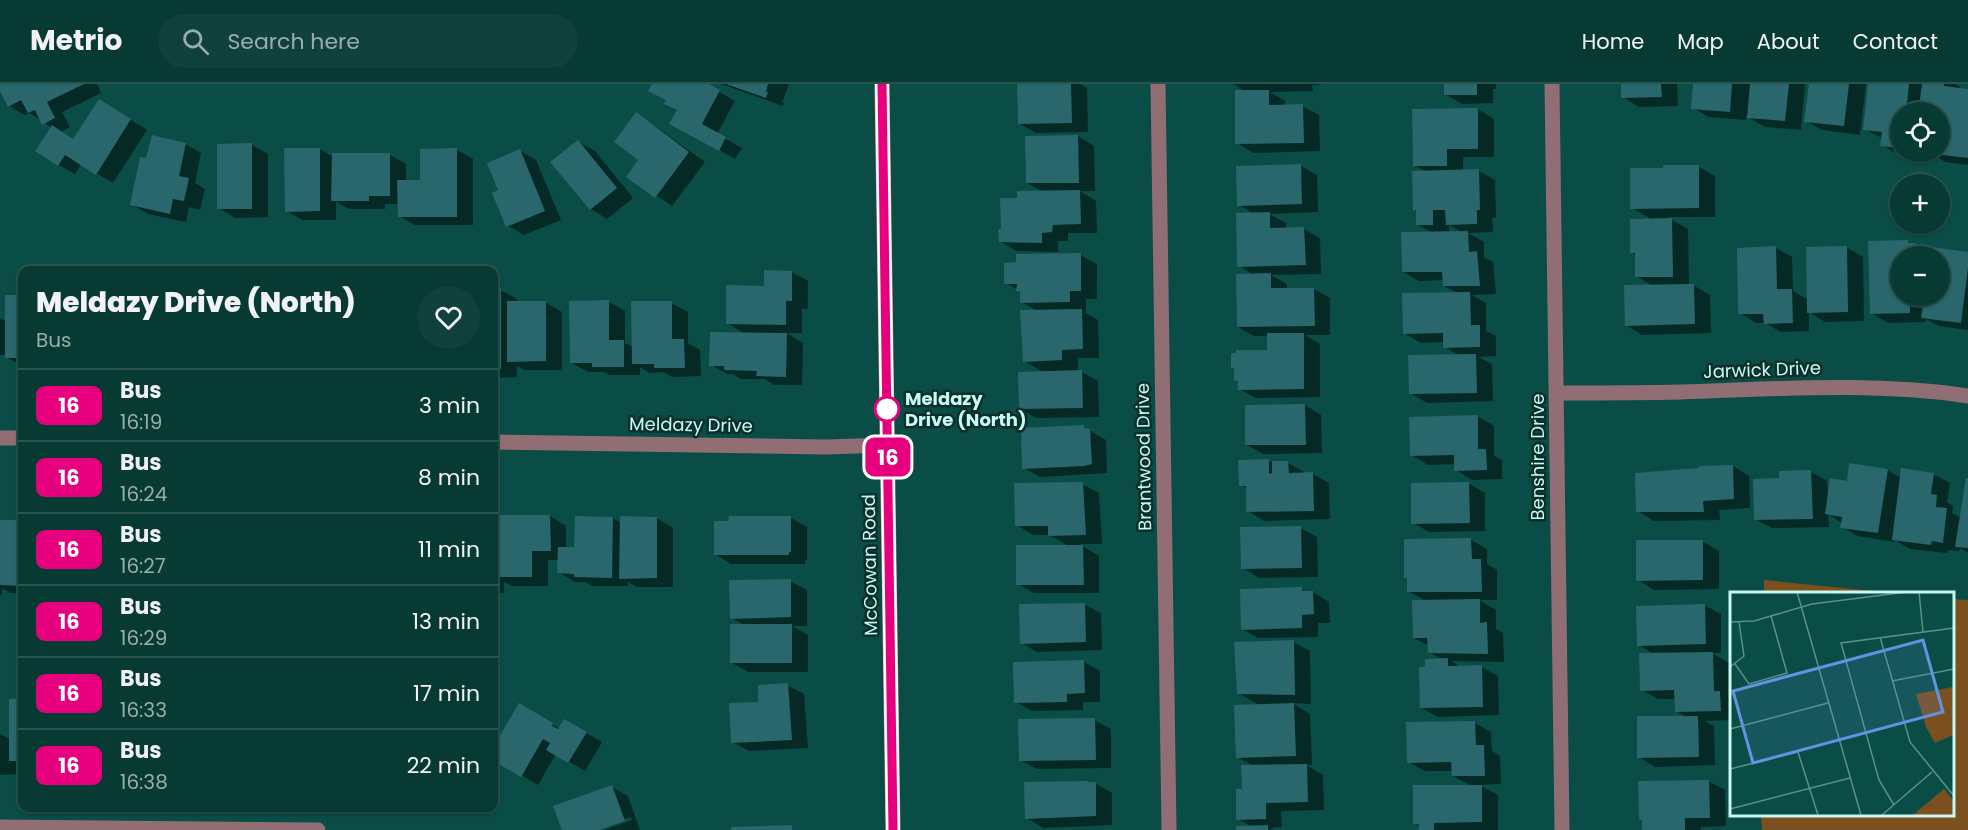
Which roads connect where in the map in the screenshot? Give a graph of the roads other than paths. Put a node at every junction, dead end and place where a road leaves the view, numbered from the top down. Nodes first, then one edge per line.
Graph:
1 (882, 84) edge
2 (1158, 84) edge
3 (1552, 84) edge
4 (1557, 393) junction
5 (1968, 396) edge
6 (0, 438) edge
7 (18, 438) edge
8 (498, 442) edge
9 (888, 445) junction
10 (0, 827) edge
11 (318, 830) edge
12 (893, 830) edge
13 (1169, 830) edge
14 (1562, 830) edge

1 - 9 main road, McCowan Road
2 - 13 street, Brantwood Drive
3 - 4 street, Benshire Drive
4 - 5 street, Jarwick Drive
4 - 14 street, Benshire Drive
6 - 7 street
8 - 9 street, Meldazy Drive
9 - 12 main road, McCowan Road
10 - 11 street

